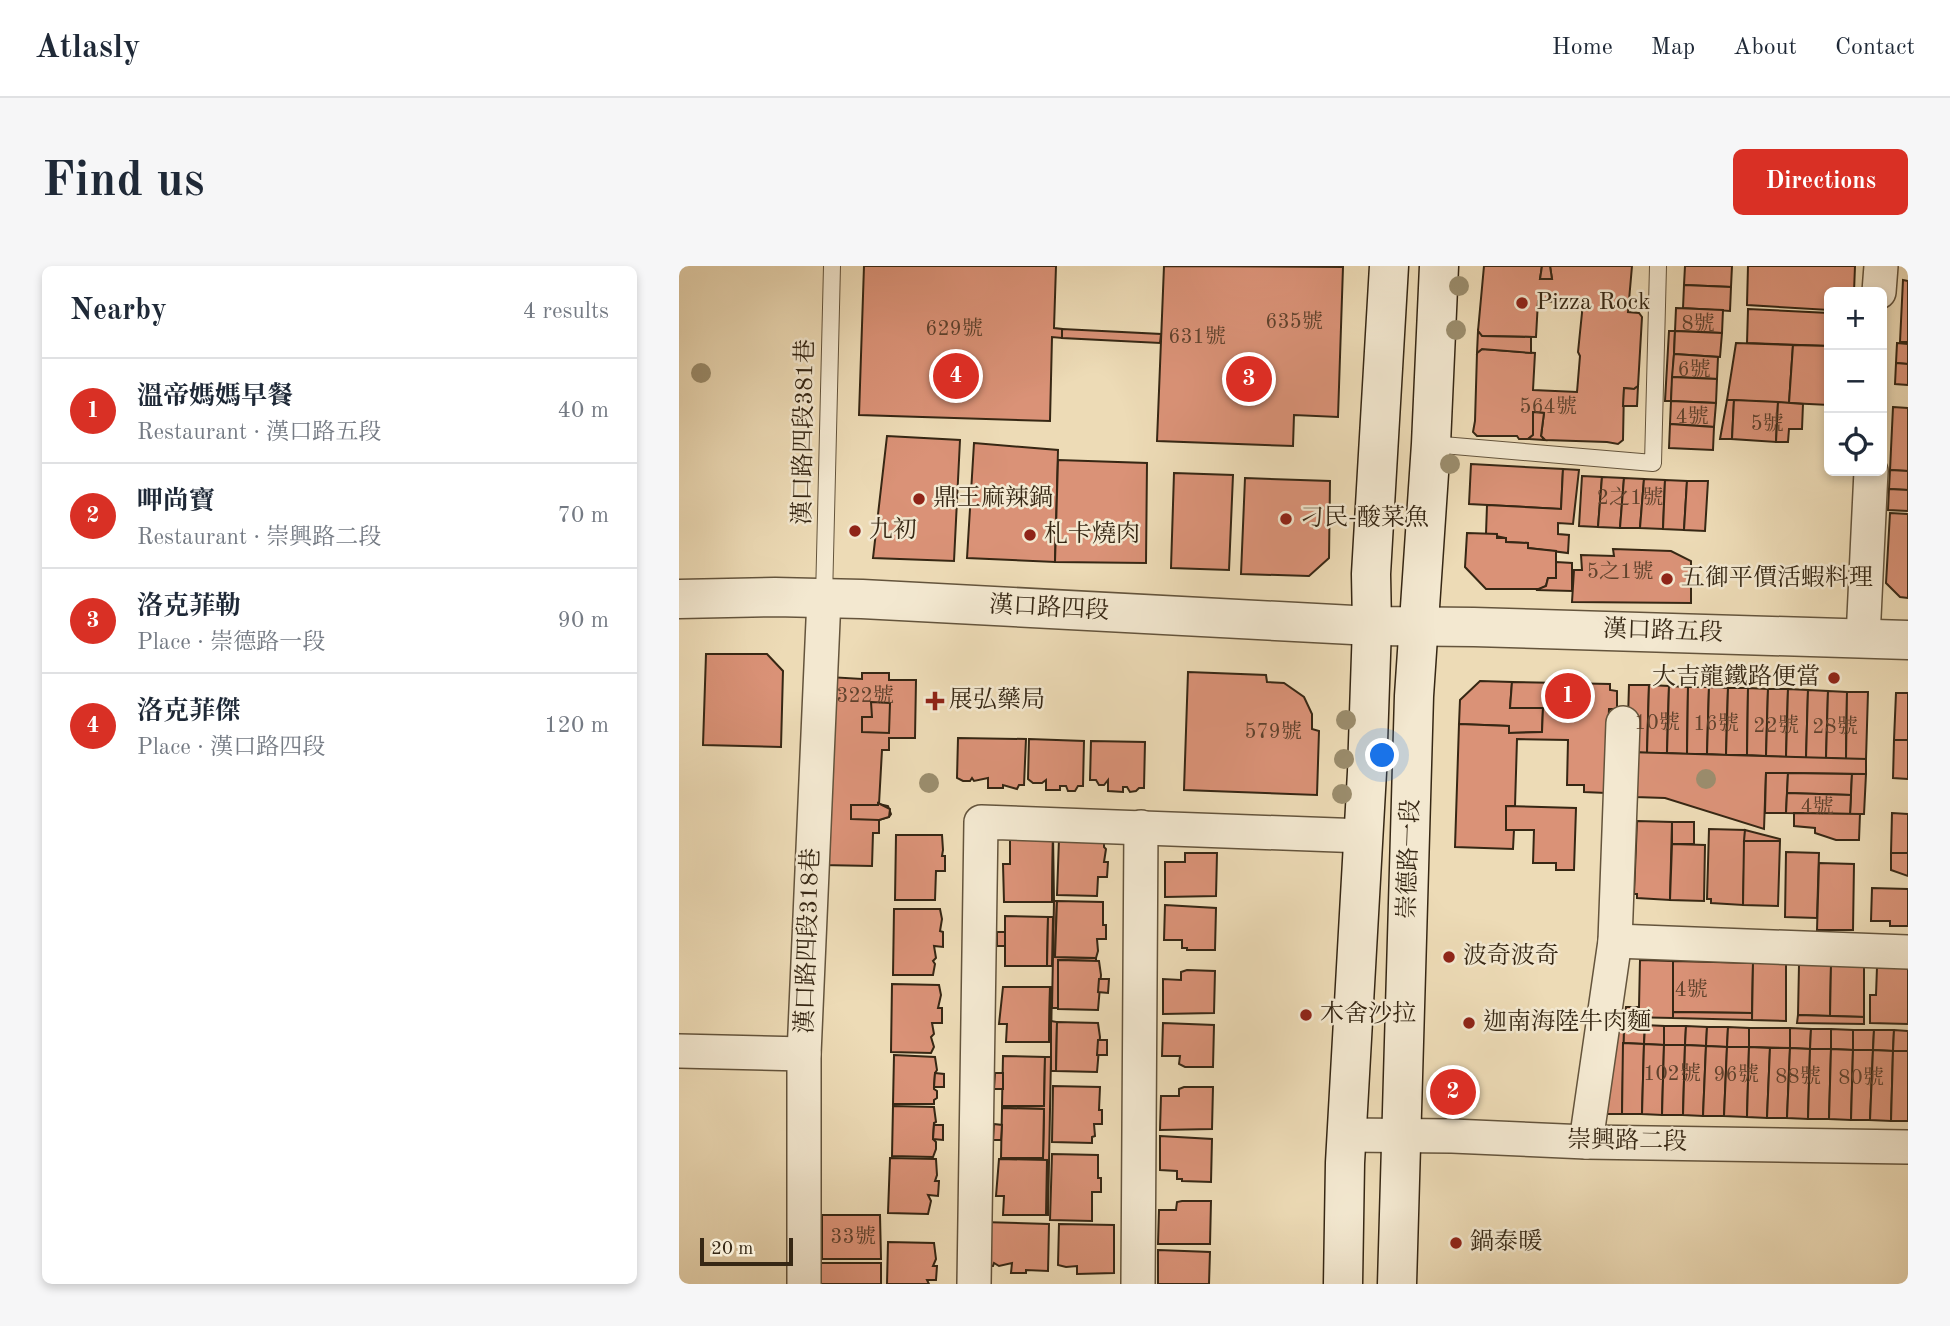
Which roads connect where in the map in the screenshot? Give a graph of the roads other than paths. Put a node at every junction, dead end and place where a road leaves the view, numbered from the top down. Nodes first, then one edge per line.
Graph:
1 (832, 266) edge
2 (1389, 266) edge
3 (1440, 266) edge
4 (1658, 266) edge
5 (1881, 266) edge
6 (1879, 287) edge
7 (1431, 444) junction
8 (1871, 476) edge
9 (824, 598) junction
10 (679, 599) edge
11 (1371, 626) junction
12 (1419, 626) junction
13 (1863, 638) junction
14 (1908, 640) edge
15 (1623, 723) dead end
16 (1141, 827) junction
17 (1364, 836) junction
18 (1615, 941) junction
19 (1908, 952) edge
20 (679, 1052) edge
21 (804, 1054) junction
22 (1347, 1135) junction
23 (1401, 1136) junction
24 (1585, 1142) junction
25 (1908, 1147) edge
26 (804, 1284) edge
27 (974, 1284) edge
28 (1138, 1284) edge
29 (1343, 1284) edge
30 (1397, 1284) edge

1 - 9 lane, 漢口路四段381巷
2 - 11 main road, 崇德路一段
3 - 7 main road, 崇德路一段
4 - 7 lane
5 - 6 street
7 - 12 main road, 崇德路一段
8 - 13 street
9 - 10 main road, 漢口路四段
9 - 11 main road, 漢口路四段
9 - 21 street, 漢口路四段318巷
11 - 12 main road, 漢口路四段
11 - 17 main road, 崇德路一段
12 - 13 main road, 漢口路五段
12 - 23 main road, 崇德路一段
13 - 14 main road, 漢口路五段
15 - 18 street
16 - 17 street, 崇德路一段
16 - 27 street, 崇德路一段
16 - 28 street
17 - 22 main road, 崇德路一段
18 - 19 street
18 - 24 street
20 - 21 street
21 - 26 street, 漢口路四段318巷
22 - 23 street, 崇興路二段
22 - 29 main road, 崇德路一段
23 - 24 street, 崇興路二段
23 - 30 main road, 崇德路一段
24 - 25 street, 崇興路二段

